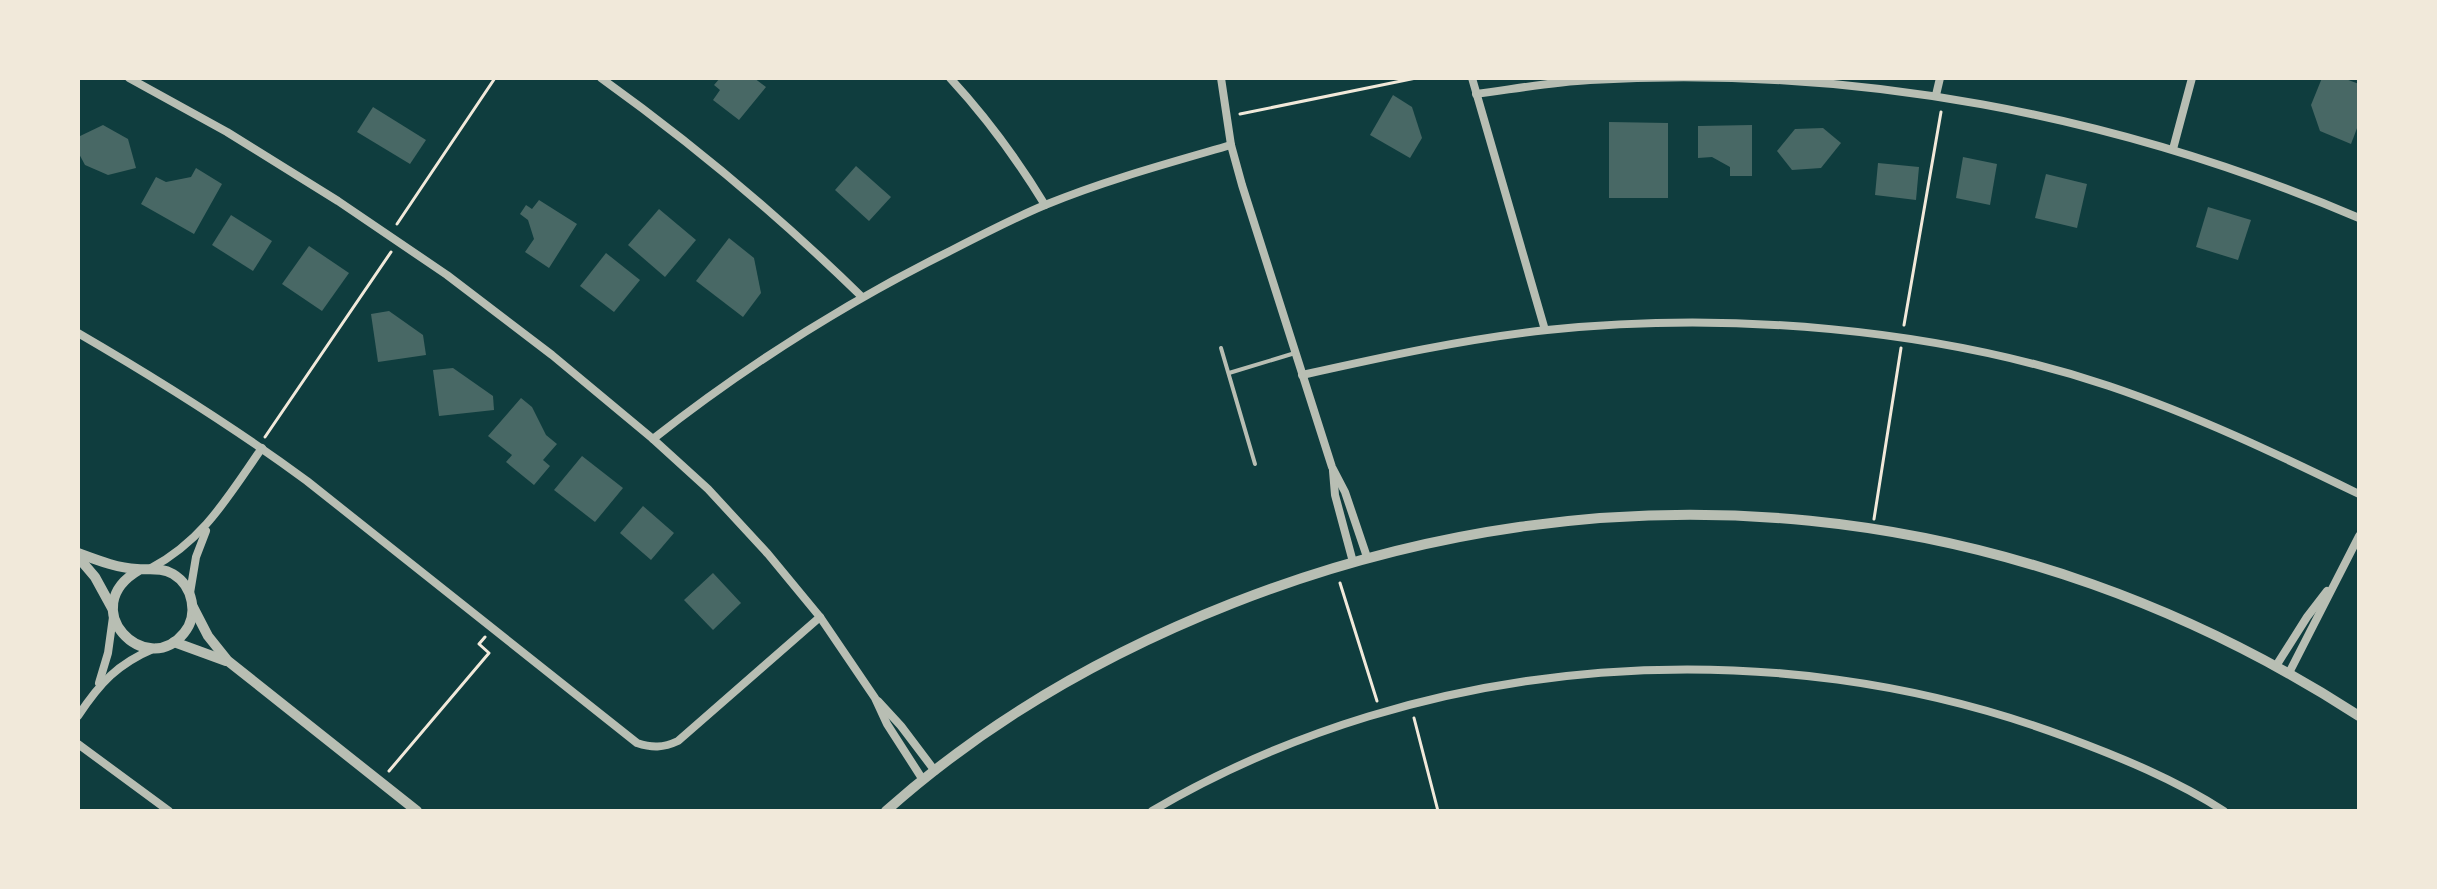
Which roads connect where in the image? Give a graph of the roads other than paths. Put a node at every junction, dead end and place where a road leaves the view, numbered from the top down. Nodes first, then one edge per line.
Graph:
1 (129, 78) edge
2 (601, 78) edge
3 (950, 78) edge
4 (1221, 78) edge
5 (1472, 78) edge
6 (1702, 78) edge
7 (1940, 78) edge
8 (2192, 78) edge
9 (1476, 94) junction
10 (1940, 96) junction
11 (1231, 145) junction
12 (2173, 149) junction
13 (1045, 205) junction
14 (2359, 218) edge
15 (861, 296) junction
16 (1545, 330) junction
17 (78, 333) edge
18 (1221, 348) dead end
19 (1295, 353) junction
20 (1229, 373) junction
21 (1302, 375) junction
22 (653, 439) junction
23 (261, 447) junction
24 (1255, 464) dead end
25 (1332, 467) junction
26 (2359, 494) edge
27 (210, 523) junction
28 (2359, 536) edge
29 (78, 555) edge
30 (1367, 557) junction
31 (1353, 562) junction
32 (145, 569) junction
33 (2331, 587) junction
34 (190, 593) junction
35 (193, 607) junction
36 (113, 613) junction
37 (820, 617) junction
38 (174, 642) junction
39 (156, 648) junction
40 (228, 661) junction
41 (2276, 666) junction
42 (2289, 673) junction
43 (97, 688) junction
44 (875, 698) junction
45 (78, 716) edge
46 (2359, 716) edge
47 (78, 744) edge
48 (935, 771) junction
49 (923, 780) junction
50 (169, 811) edge
51 (417, 811) edge
52 (886, 811) edge
53 (1152, 811) edge
54 (2224, 811) edge

1 - 22 street
2 - 15 street
3 - 13 street
4 - 11 street
5 - 9 street
6 - 9 street
6 - 10 street
7 - 10 street
8 - 12 street
9 - 16 street
10 - 12 street
11 - 13 street
11 - 19 street
12 - 14 street
13 - 15 street
15 - 22 street
16 - 21 street
16 - 26 street
17 - 23 street
18 - 20 lane
19 - 20 lane
19 - 21 street
20 - 24 lane
21 - 25 street
22 - 37 street
23 - 27 street
23 - 37 street
25 - 30 street
25 - 31 street
27 - 32 street
27 - 34 street
28 - 33 street
29 - 32 street
29 - 36 street
30 - 31 street
30 - 41 street
31 - 48 street
32 - 34 street
32 - 36 street
33 - 41 street
33 - 42 street
34 - 35 street
35 - 38 street
35 - 40 street
36 - 39 street
36 - 43 street
37 - 44 street
38 - 39 street
38 - 40 street
39 - 43 street
40 - 51 street
41 - 42 street
42 - 46 street
43 - 45 street
44 - 48 street
44 - 49 street
47 - 50 street
48 - 49 street
49 - 52 street
53 - 54 street

